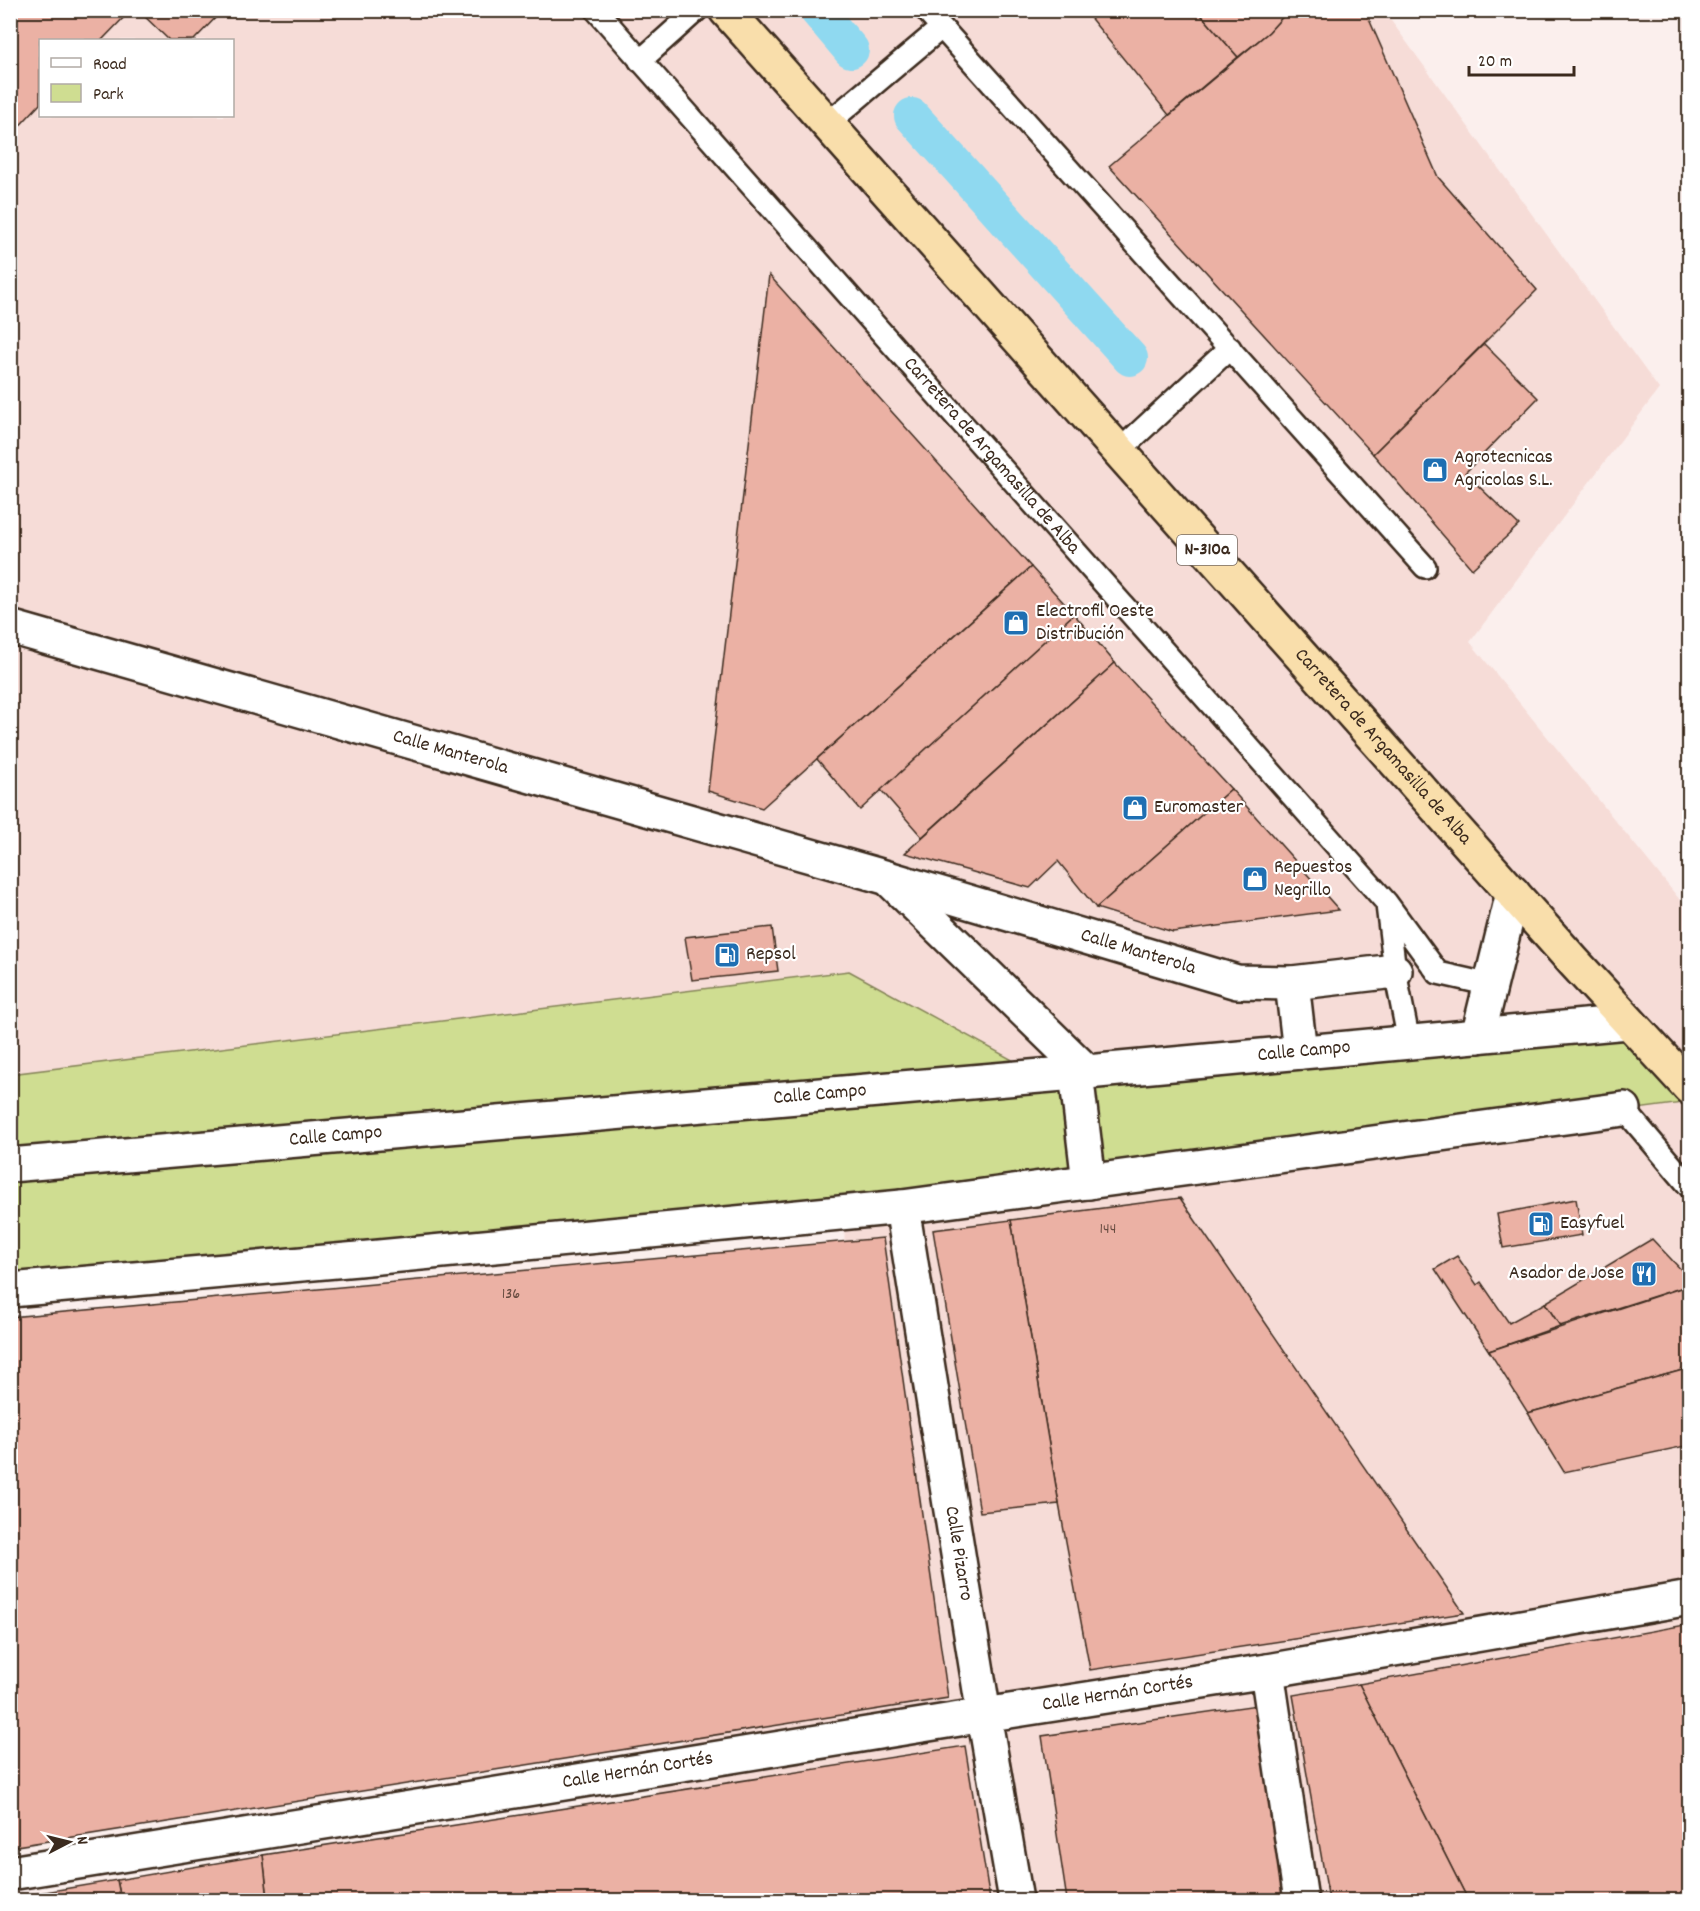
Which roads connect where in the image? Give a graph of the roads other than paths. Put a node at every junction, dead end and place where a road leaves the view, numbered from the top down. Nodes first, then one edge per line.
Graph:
1 (596, 10) edge
2 (697, 10) edge
3 (726, 10) edge
4 (926, 10) edge
5 (941, 28) junction
6 (640, 61) junction
7 (827, 124) junction
8 (1230, 348) junction
9 (1119, 451) junction
10 (1425, 567) dead end
11 (10, 627) edge
12 (888, 878) junction
13 (1513, 893) junction
14 (1386, 902) junction
15 (1395, 971) junction
16 (1292, 983) junction
17 (1491, 984) junction
18 (1628, 1022) junction
19 (1478, 1036) junction
20 (1409, 1042) junction
21 (1300, 1052) junction
22 (1082, 1072) junction
23 (1689, 1088) edge
24 (1624, 1110) joint
25 (10, 1165) edge
26 (1089, 1182) junction
27 (1689, 1187) edge
28 (902, 1207) junction
29 (10, 1290) edge
30 (1689, 1598) edge
31 (1267, 1671) junction
32 (984, 1715) junction
33 (10, 1873) edge
34 (1016, 1900) edge
35 (1302, 1900) edge

1 - 6 lane, Carretera de Argamasilla de Alba
2 - 6 lane
3 - 7 highway, Carretera de Argamasilla de Alba / N-310a
4 - 5 lane
5 - 7 lane
5 - 8 lane
6 - 14 lane, Carretera de Argamasilla de Alba
7 - 9 highway, Carretera de Argamasilla de Alba / N-310a
8 - 9 lane
8 - 10 lane
9 - 13 highway, Carretera de Argamasilla de Alba / N-310a
11 - 12 street, Calle Manterola
12 - 16 street, Calle Manterola
12 - 22 street, Calle Manterola
13 - 17 street
13 - 18 highway, Carretera de Argamasilla de Alba / N-310a
14 - 15 lane
14 - 17 lane, Carretera de Argamasilla de Alba
15 - 16 street, Calle Manterola
15 - 20 lane
16 - 21 street
17 - 19 street
18 - 19 street, Calle Campo
18 - 23 highway, Carretera de Argamasilla de Alba / N-310a
19 - 20 street, Calle Campo
20 - 21 street, Calle Campo
21 - 22 street, Calle Campo
22 - 25 street, Calle Campo
22 - 26 street
24 - 26 street
24 - 27 lane
26 - 28 street
28 - 29 street
28 - 32 street, Calle Pizarro
30 - 31 street, Calle Hernán Cortés
31 - 32 street, Calle Hernán Cortés
31 - 35 street
32 - 33 street, Calle Hernán Cortés
32 - 34 street, Calle Pizarro

